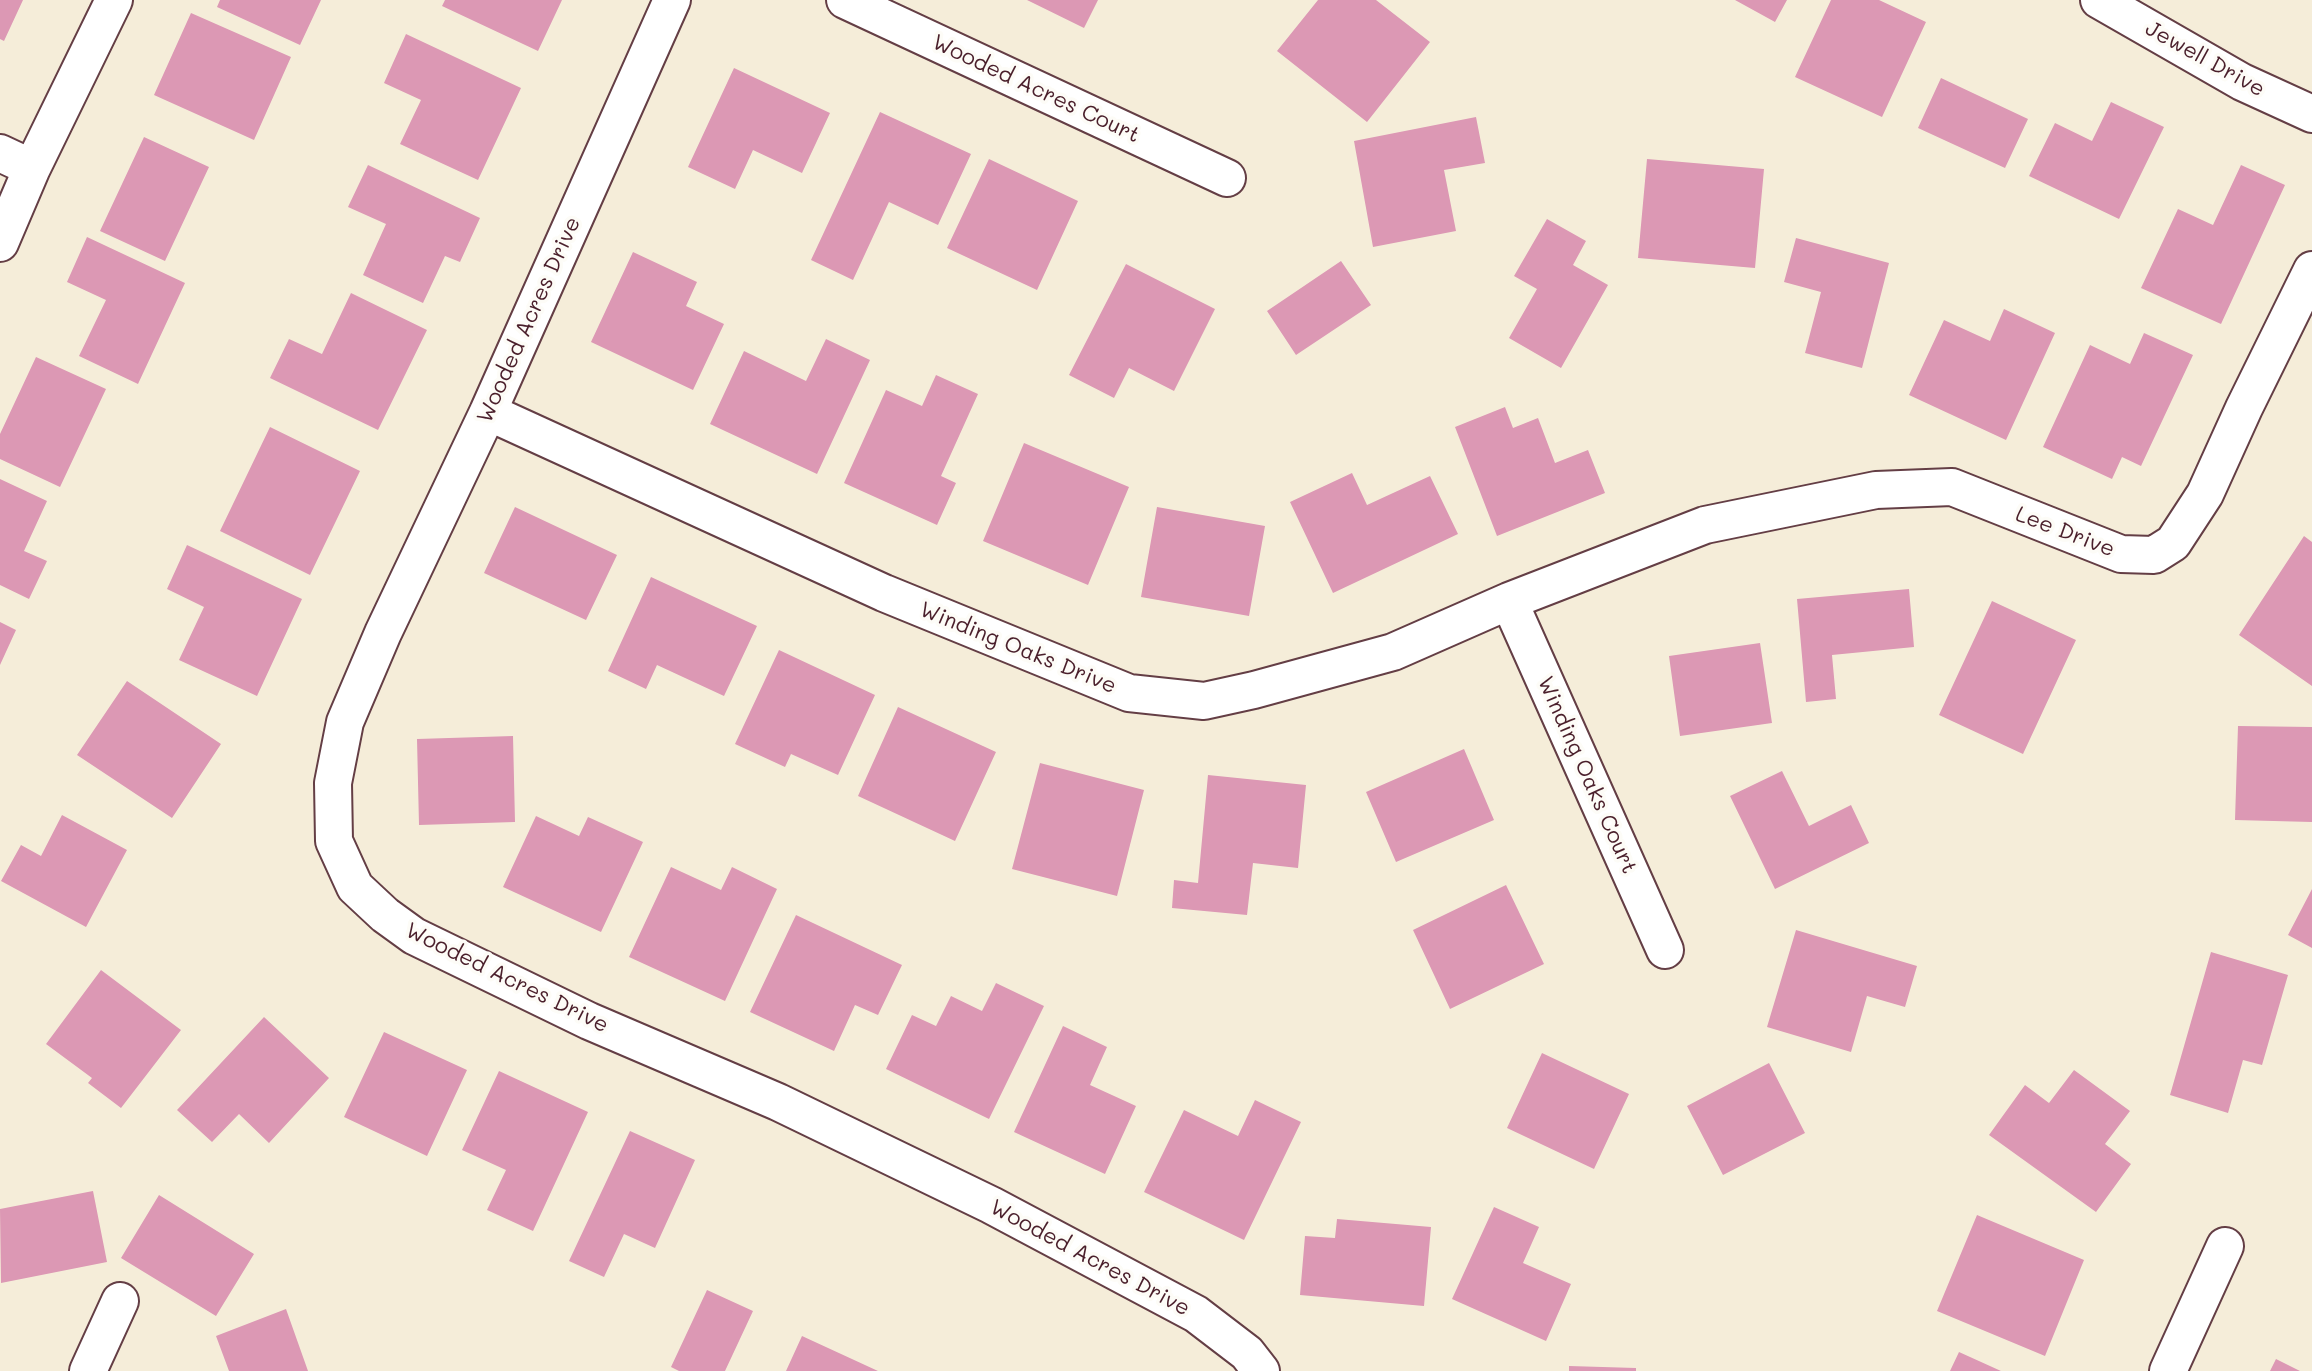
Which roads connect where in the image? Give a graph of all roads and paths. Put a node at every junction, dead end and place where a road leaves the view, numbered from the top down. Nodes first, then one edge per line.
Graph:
1 (114, 0) edge
2 (672, 0) edge
3 (845, 0) edge
4 (2099, 0) edge
5 (2312, 114) edge
6 (0, 153) edge
7 (32, 168) junction
8 (1227, 178) dead end
9 (0, 243) edge
10 (2312, 270) edge
11 (488, 412) junction
12 (1844, 497) joint
13 (1509, 601) junction
14 (1665, 950) dead end
15 (2225, 1246) dead end
16 (120, 1301) dead end
17 (88, 1371) edge
18 (1261, 1371) edge
19 (2168, 1371) edge

1 - 7 street
2 - 11 street, Wooded Acres Drive
3 - 8 street, Wooded Acres Court
4 - 5 street, Jewell Drive
6 - 7 street
7 - 9 street
10 - 12 street, Lee Drive
11 - 13 street, Winding Oaks Drive
11 - 18 street, Wooded Acres Drive
12 - 13 street, Winding Oaks Drive
13 - 14 street, Winding Oaks Court
15 - 19 street
16 - 17 street

